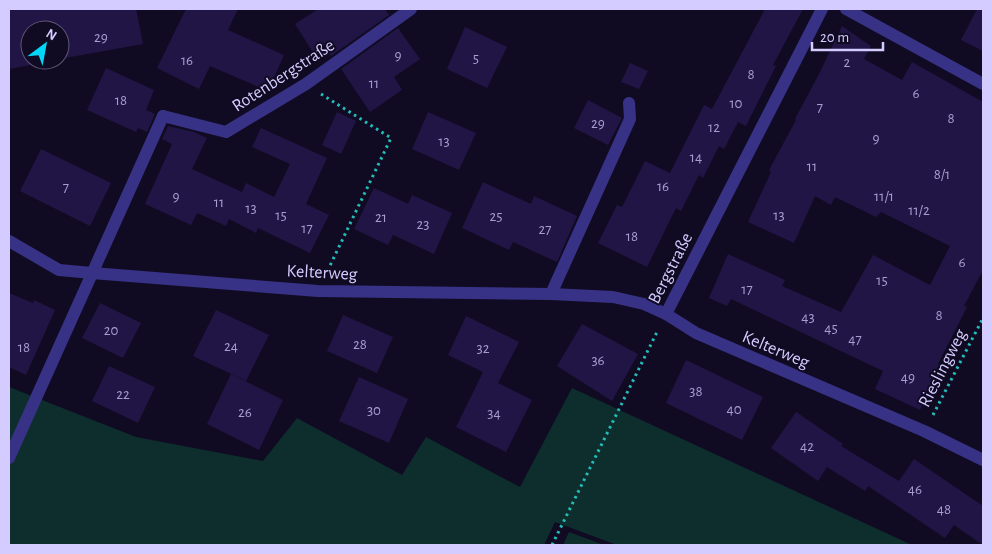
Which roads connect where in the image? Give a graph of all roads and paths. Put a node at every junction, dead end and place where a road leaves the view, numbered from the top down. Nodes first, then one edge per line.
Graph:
1 (411, 9) edge
2 (822, 9) edge
3 (846, 9) edge
4 (306, 84) junction
5 (983, 84) edge
6 (628, 103) dead end
7 (9, 241) edge
8 (92, 273) junction
9 (318, 291) junction
10 (551, 294) junction
11 (666, 314) junction
12 (983, 318) edge
13 (924, 431) junction
14 (9, 458) edge
15 (983, 460) edge
16 (552, 545) edge

1 - 4 street, Rotenbergstraße
2 - 11 street, Bergstraße
3 - 5 street
4 - 8 street, Rotenbergstraße
4 - 9 path
6 - 10 street
7 - 8 street, Kelterweg
8 - 9 street, Kelterweg
8 - 14 street
9 - 10 street, Kelterweg
10 - 11 street, Kelterweg
11 - 13 street, Kelterweg
11 - 16 path, Bergstraße
12 - 13 path, Rieslingweg
13 - 15 street, Kelterweg

